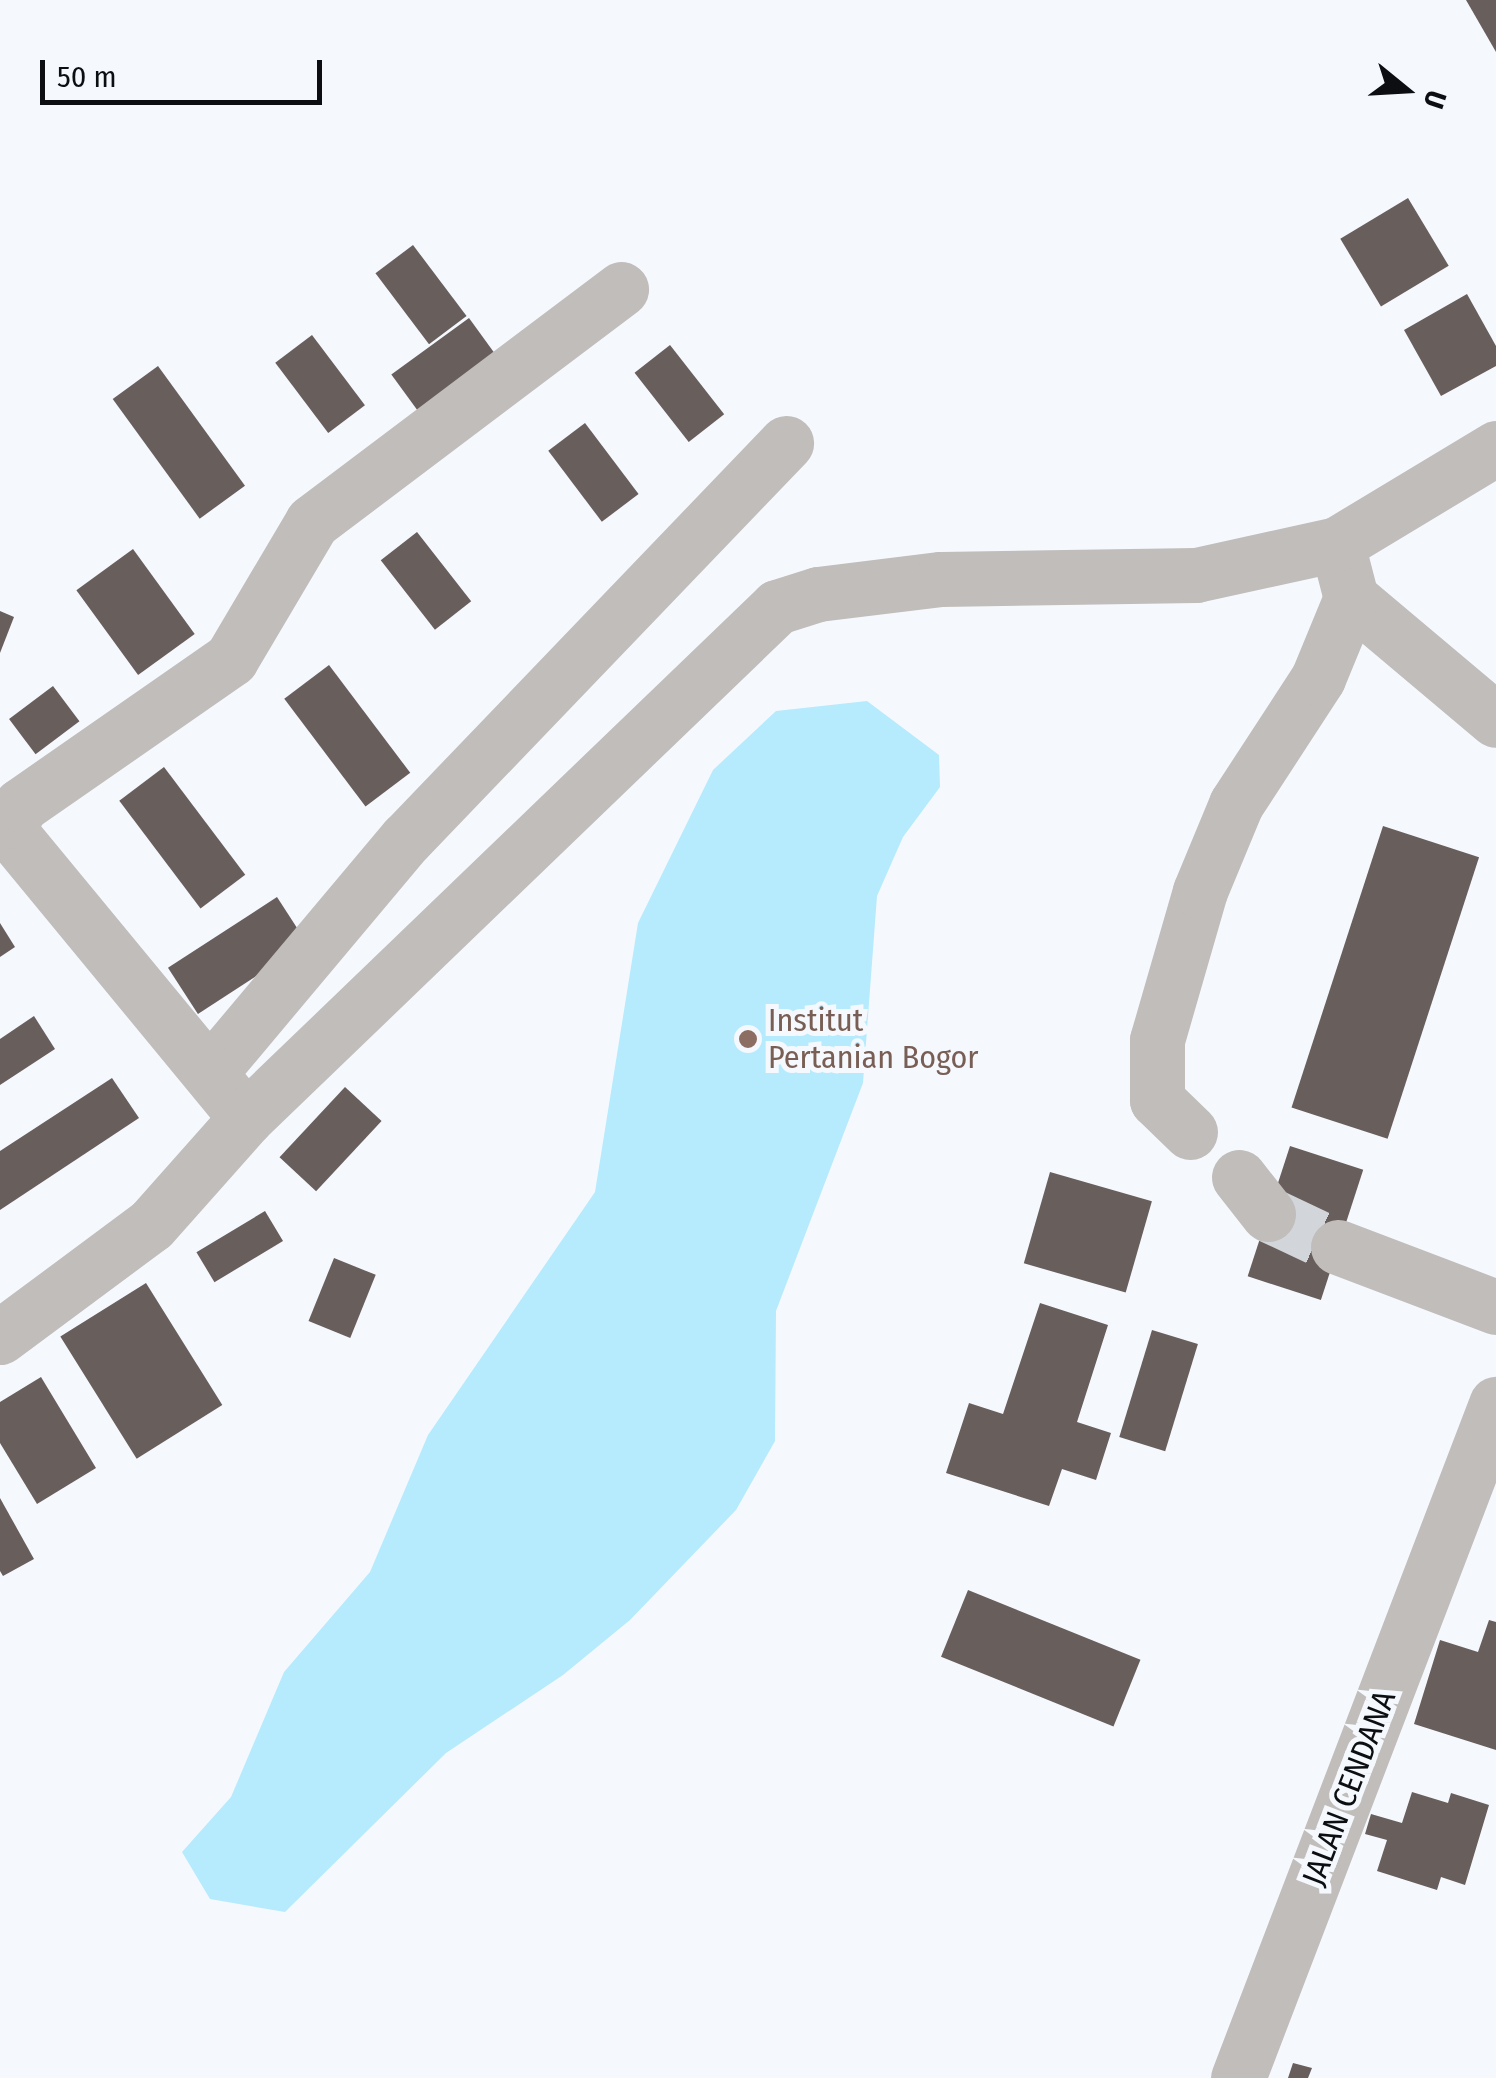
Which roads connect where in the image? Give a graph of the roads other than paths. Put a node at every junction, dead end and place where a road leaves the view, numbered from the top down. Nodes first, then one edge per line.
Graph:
1 (621, 289) dead end
2 (786, 444) dead end
3 (1496, 448) edge
4 (1336, 544) junction
5 (1351, 598) junction
6 (1496, 720) edge
7 (210, 1071) junction
8 (246, 1118) junction
9 (1190, 1132) dead end
10 (1338, 1247) tunnel mouth
11 (1496, 1307) edge
12 (0, 1336) edge
13 (1496, 1404) edge
14 (1478, 1505) edge
15 (1238, 2078) edge

1 - 7 lane
2 - 7 lane
3 - 4 lane
4 - 5 lane
4 - 8 lane
5 - 6 lane
5 - 9 lane
7 - 8 lane
8 - 12 lane
10 - 11 lane
13 - 14 lane, JALAN CENDANA
14 - 15 lane, JALAN CENDANA

